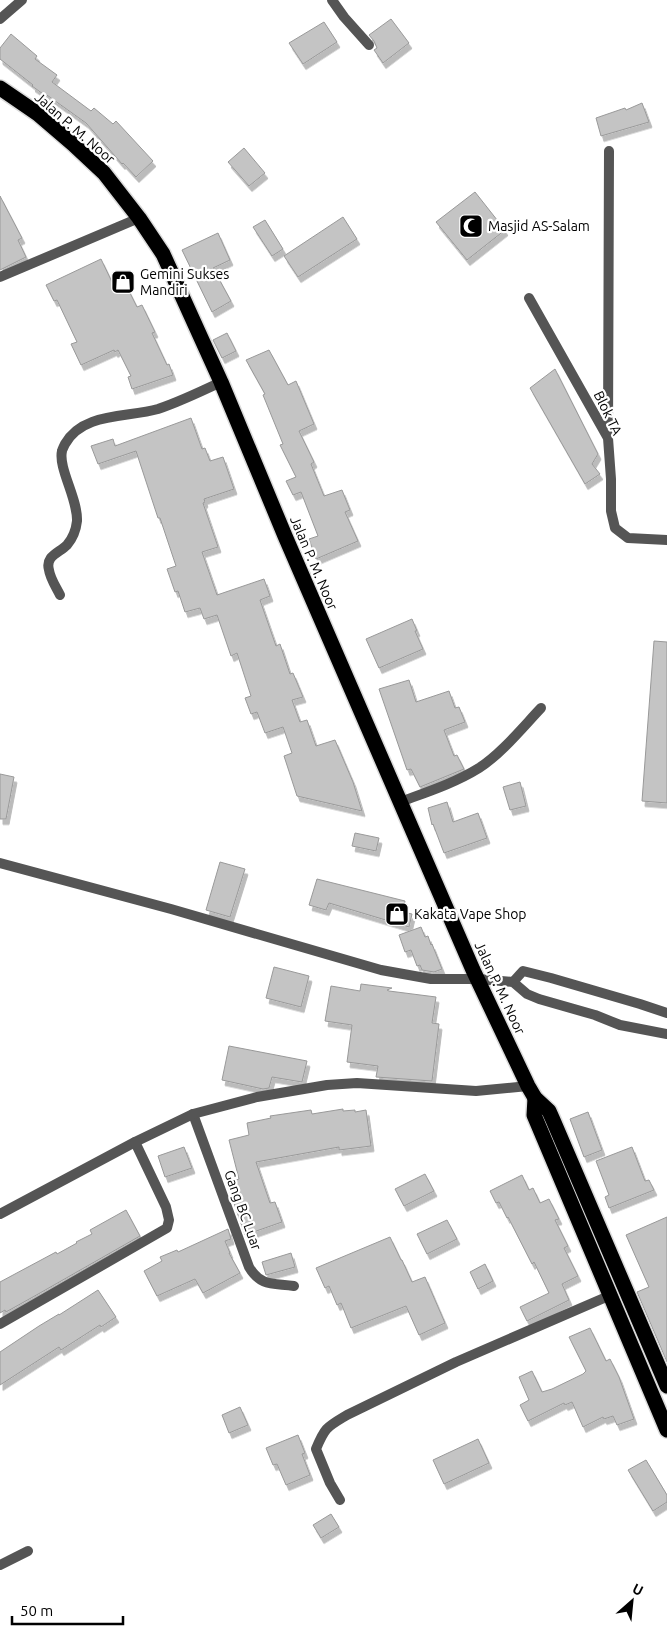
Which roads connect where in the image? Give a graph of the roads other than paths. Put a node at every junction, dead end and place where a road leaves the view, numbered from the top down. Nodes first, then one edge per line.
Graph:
1 (22, 0) edge
2 (332, 0) edge
3 (0, 19) edge
4 (370, 45) dead end
5 (0, 88) edge
6 (609, 152) dead end
7 (139, 218) junction
8 (0, 277) edge
9 (529, 298) dead end
10 (221, 382) junction
11 (608, 438) junction
12 (667, 540) edge
13 (60, 595) dead end
14 (541, 708) dead end
15 (400, 802) junction
16 (0, 863) edge
17 (478, 979) junction
18 (513, 982) junction
19 (667, 1013) edge
20 (667, 1034) edge
21 (532, 1092) junction
22 (193, 1114) junction
23 (135, 1142) junction
24 (0, 1214) edge
25 (294, 1286) dead end
26 (610, 1295) junction
27 (0, 1324) edge
28 (640, 1324) junction
29 (625, 1330) junction
30 (667, 1386) edge
31 (667, 1430) edge
32 (340, 1500) dead end
33 (28, 1551) dead end
34 (0, 1565) edge

1 - 3 street
2 - 4 street
5 - 7 highway, Jalan P. M. Noor
6 - 11 street
7 - 8 street
7 - 10 highway, Jalan P. M. Noor
9 - 11 street, Blok TA
10 - 13 street
10 - 15 highway, Jalan P. M. Noor
11 - 12 street, Blok TA
14 - 15 street
15 - 17 highway, Jalan P. M. Noor
16 - 17 street
17 - 18 street
17 - 21 highway, Jalan P. M. Noor
18 - 19 street
18 - 20 street
21 - 22 street
21 - 26 highway, Jalan P. M. Noor
21 - 28 highway, Jalan P. M. Noor
22 - 23 street
22 - 25 street, Gang BC Luar
23 - 24 street
23 - 27 street
26 - 29 highway, Jalan P. M. Noor
26 - 32 street
28 - 29 highway
28 - 30 highway, Jalan P. M. Noor
29 - 31 highway, Jalan P. M. Noor
33 - 34 street

